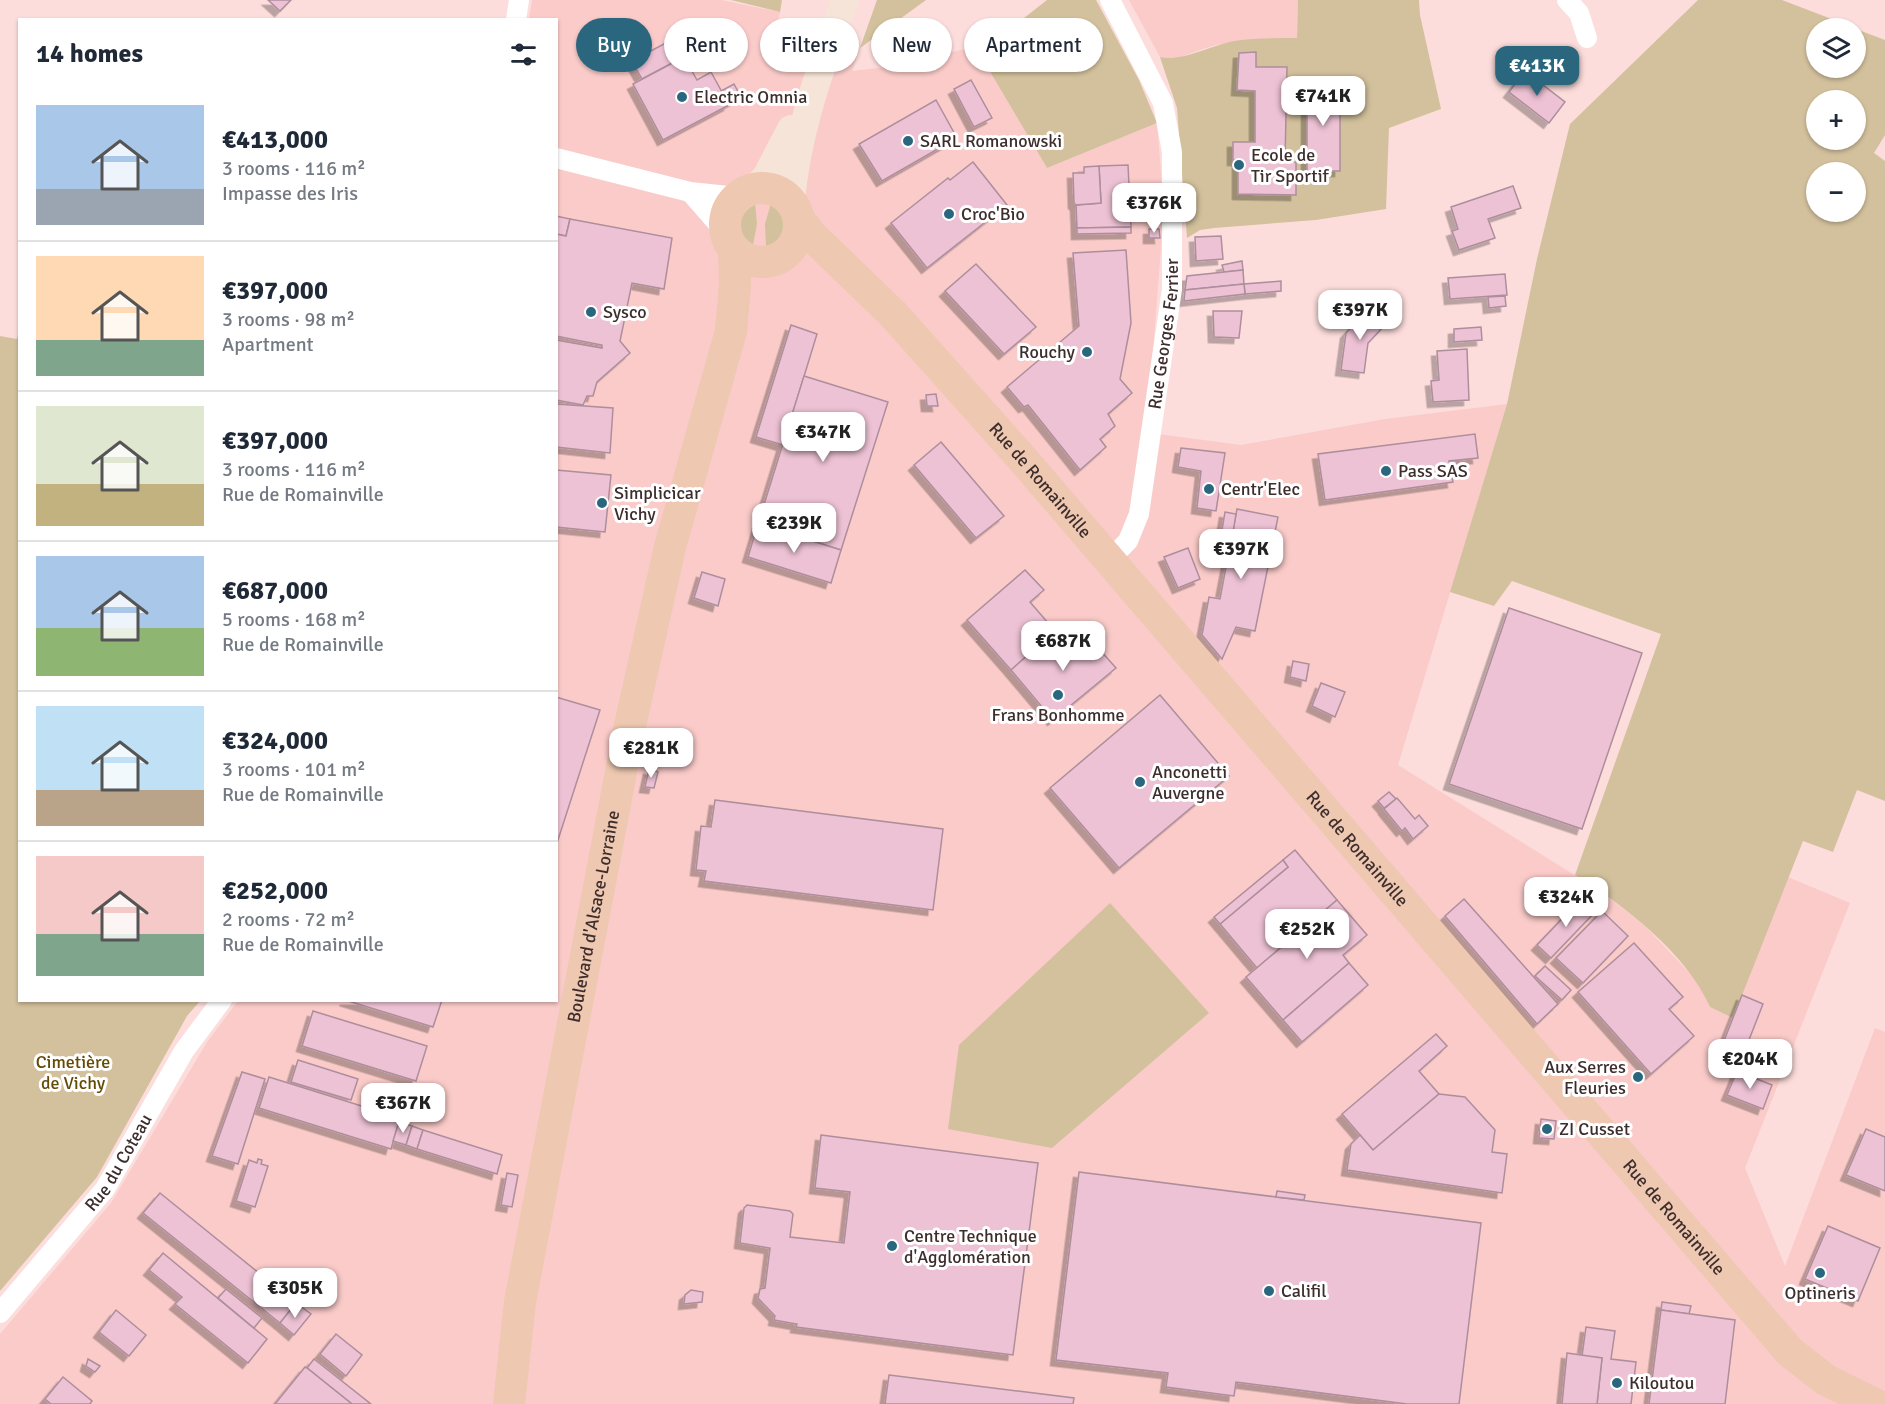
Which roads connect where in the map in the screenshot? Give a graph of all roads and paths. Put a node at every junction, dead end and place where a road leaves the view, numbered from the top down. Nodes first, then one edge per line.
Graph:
1 (519, 0) edge
2 (845, 0) edge
3 (1110, 0) edge
4 (1567, 0) edge
5 (516, 18) edge
6 (1587, 38) dead end
7 (816, 80) junction
8 (558, 159) edge
9 (690, 192) junction
10 (747, 193) junction
11 (795, 210) junction
12 (729, 241) junction
13 (778, 258) junction
14 (856, 280) junction
15 (731, 331) junction
16 (1109, 560) junction
17 (221, 1002) edge
18 (0, 1313) edge
19 (1869, 1403) edge
20 (509, 1404) edge

1 - 5 street
2 - 7 street
3 - 16 street, Rue Georges Ferrier
4 - 6 street
7 - 10 street
7 - 11 street
8 - 9 street
9 - 10 street
9 - 12 street
10 - 11 main road
10 - 12 main road
11 - 13 main road
11 - 14 main road, Rue de Romainville
12 - 13 main road
12 - 15 main road, Boulevard d'Alsace-Lorraine
13 - 14 main road, Rue de Romainville
13 - 15 main road, Boulevard d'Alsace-Lorraine
14 - 16 main road, Rue de Romainville
15 - 20 main road, Boulevard d'Alsace-Lorraine
16 - 19 main road, Rue de Romainville
17 - 18 street, Rue du Coteau

